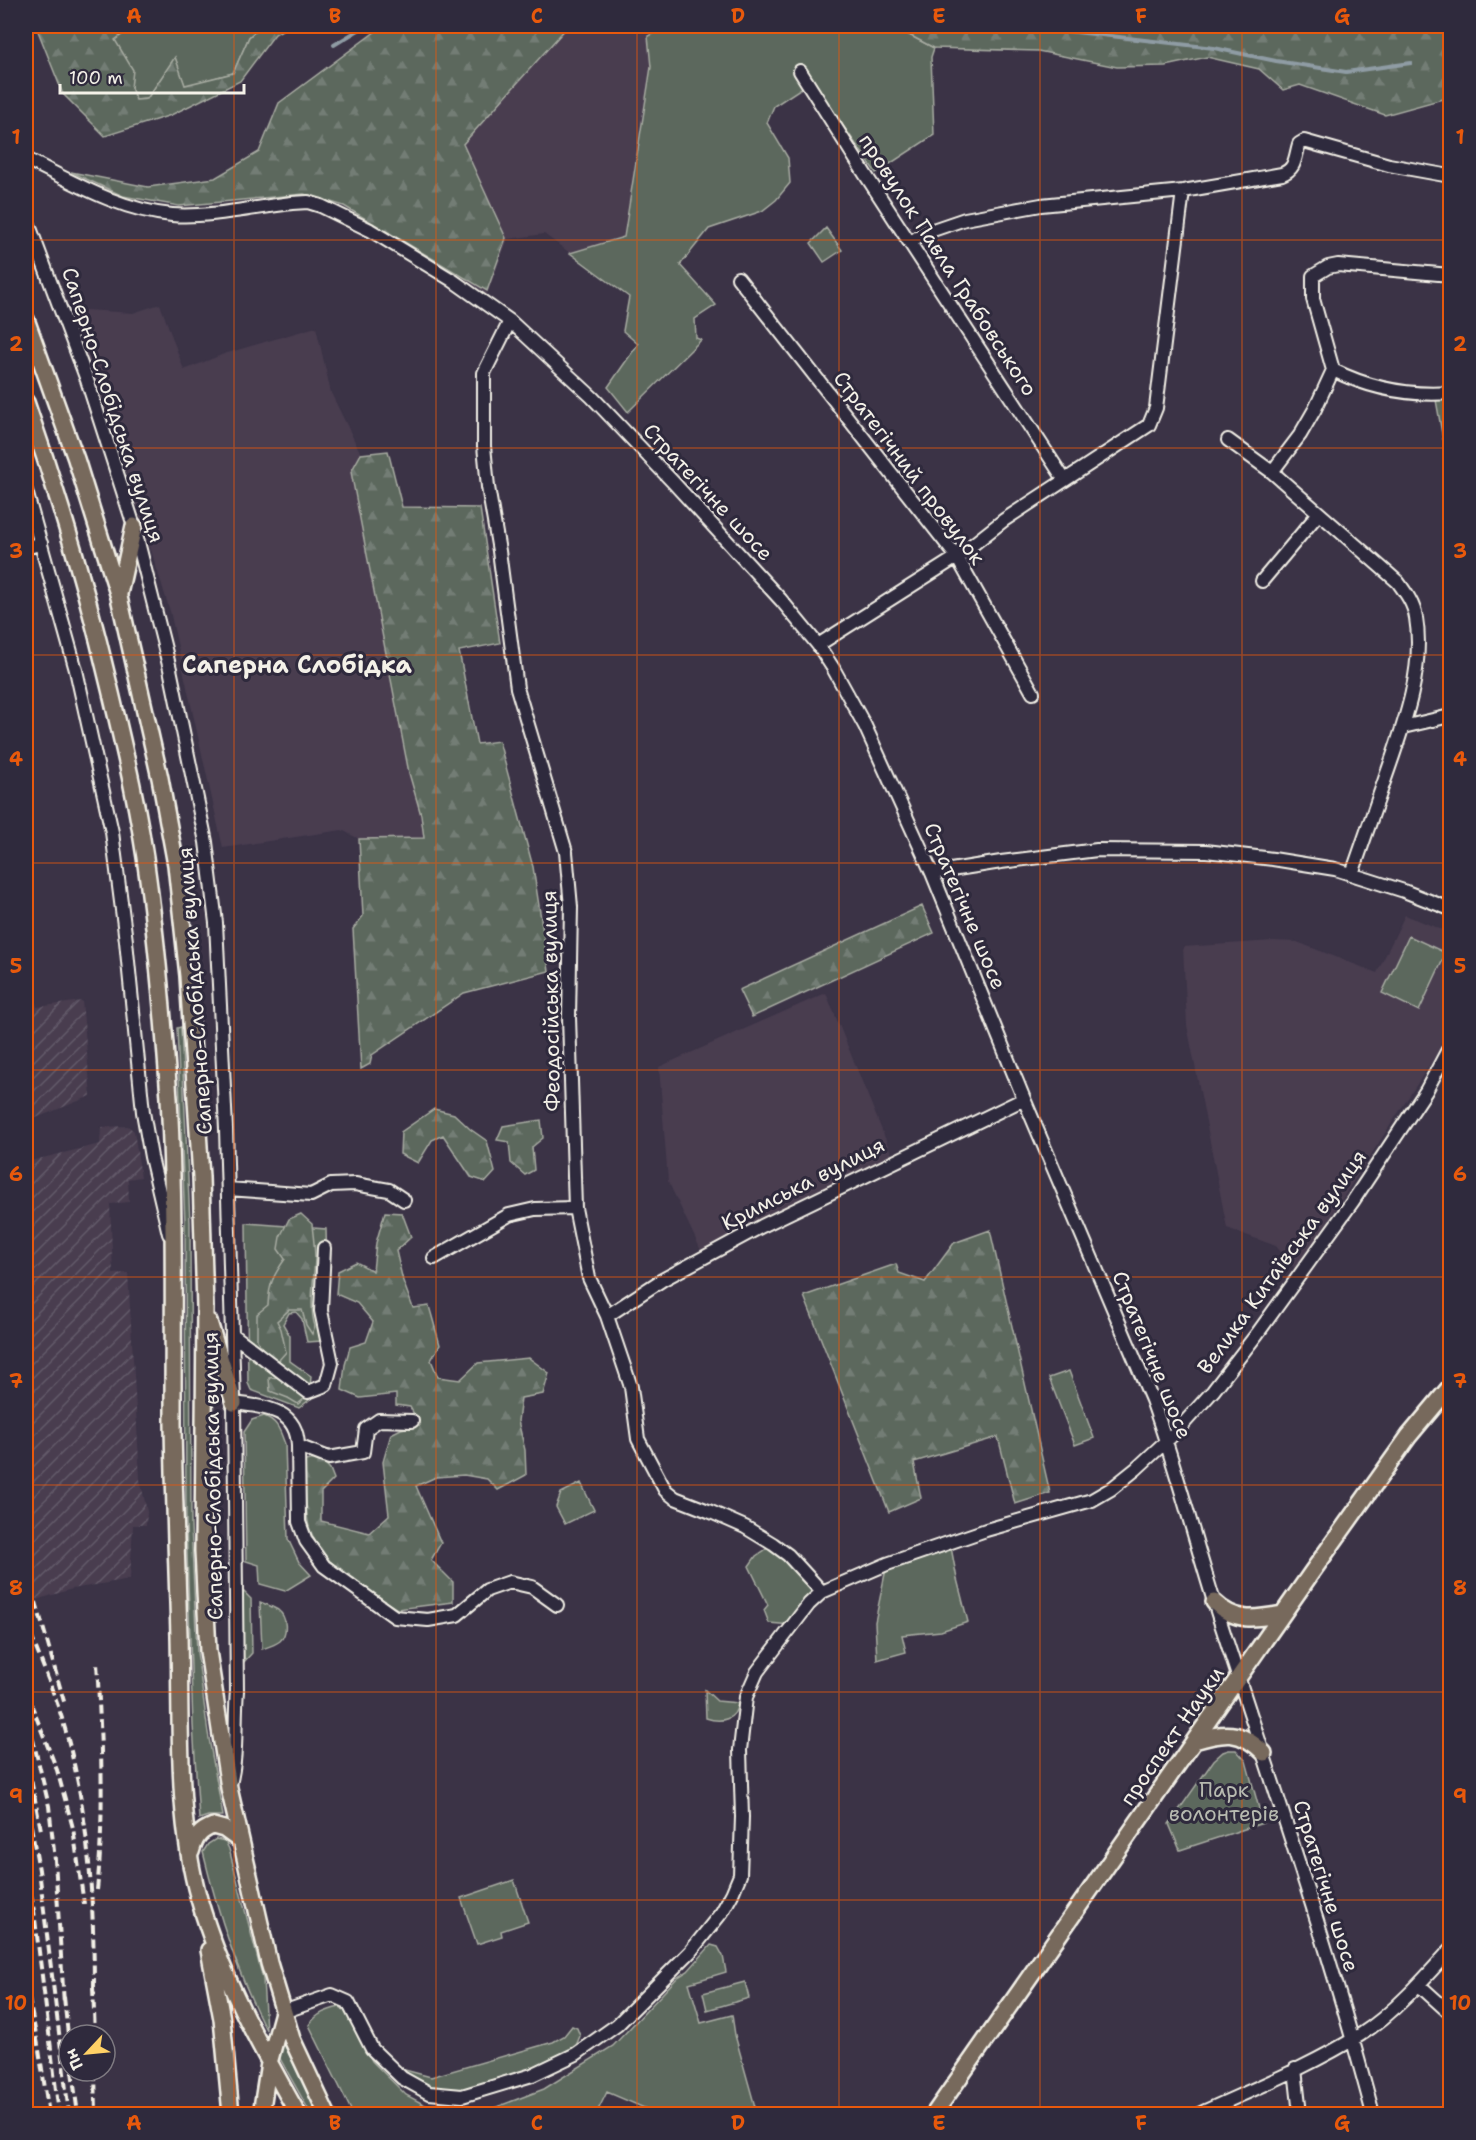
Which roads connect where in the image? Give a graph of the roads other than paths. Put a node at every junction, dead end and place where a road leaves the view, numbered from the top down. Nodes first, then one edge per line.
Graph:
1 (800, 71) dead end
2 (26, 159) edge
3 (1450, 176) edge
4 (1183, 191) junction
5 (26, 217) edge
6 (910, 243) junction
7 (1450, 275) edge
8 (738, 278) dead end
9 (26, 319) edge
10 (510, 321) junction
11 (1333, 370) junction
12 (1450, 393) edge
13 (26, 402) edge
14 (1228, 440) dead end
15 (1272, 472) junction
16 (1064, 479) junction
17 (26, 491) edge
18 (1319, 513) junction
19 (134, 526) junction
20 (41, 543) junction
21 (26, 548) edge
22 (957, 557) junction
23 (1262, 581) dead end
24 (118, 597) junction
25 (818, 645) junction
26 (1033, 693) dead end
27 (1450, 716) edge
28 (1403, 727) junction
29 (932, 873) junction
30 (1352, 874) junction
31 (1450, 909) edge
32 (1450, 1046) edge
33 (1024, 1099) junction
34 (228, 1189) junction
35 (404, 1200) dead end
36 (575, 1208) junction
37 (324, 1248) dead end
38 (174, 1256) junction
39 (434, 1258) dead end
40 (205, 1307) junction
41 (607, 1316) junction
42 (232, 1334) junction
43 (1450, 1386) edge
44 (234, 1403) junction
45 (412, 1421) dead end
46 (1167, 1441) junction
47 (298, 1446) junction
48 (822, 1592) junction
49 (1214, 1602) junction
50 (557, 1605) dead end
51 (1282, 1614) junction
52 (1238, 1678) junction
53 (1194, 1741) junction
54 (1264, 1753) junction
55 (229, 1788) junction
56 (239, 1840) junction
57 (190, 1855) junction
58 (198, 1896) junction
59 (1450, 1950) edge
60 (1419, 1985) junction
61 (283, 2012) junction
62 (1450, 2013) edge
63 (1353, 2039) junction
64 (269, 2063) junction
65 (1295, 2069) junction
66 (934, 2114) edge
67 (231, 2115) edge
68 (261, 2115) edge
69 (298, 2115) edge
70 (327, 2115) edge
71 (1198, 2115) edge
72 (1300, 2115) edge
73 (1373, 2115) edge

1 - 6 street, провулок Павла Грабовського
2 - 10 street, Стратегічне шосе
3 - 4 street
4 - 6 street
4 - 16 street
5 - 19 street, Саперно-Слобідська вулиця
6 - 16 street, провулок Павла Грабовського
7 - 11 street
8 - 22 street, Стратегічний провулок
9 - 24 main road, Саперно-Слобідська вулиця
10 - 25 street, Стратегічне шосе
10 - 36 street, Феодосійська вулиця
11 - 12 street
11 - 15 street
13 - 38 main road, Саперно-Слобідська вулиця
14 - 15 street
15 - 18 street
16 - 22 street
17 - 20 street, Саперно-Слобідська вулиця
18 - 23 street
18 - 28 street
19 - 24 main road
19 - 34 street, Саперно-Слобідська вулиця
20 - 21 street
20 - 38 street, Саперно-Слобідська вулиця
22 - 25 street
22 - 26 street, Стратегічний провулок
24 - 40 main road, Саперно-Слобідська вулиця
25 - 29 street, Стратегічне шосе
27 - 28 street
28 - 30 street
29 - 30 street
29 - 33 street, Стратегічне шосе
30 - 31 street
32 - 46 street, Велика Китаївська вулиця
33 - 41 street, Кримська вулиця
33 - 46 street, Стратегічне шосе
34 - 35 street
34 - 42 street, Саперно-Слобідська вулиця
36 - 39 street
36 - 41 street, Феодосійська вулиця
37 - 42 street
38 - 57 main road, Саперно-Слобідська вулиця
40 - 44 main road
40 - 55 main road, Саперно-Слобідська вулиця
41 - 48 street, Феодосійська вулиця
42 - 44 street, Саперно-Слобідська вулиця
43 - 51 main road, проспект Науки
44 - 47 street
44 - 55 street, Саперно-Слобідська вулиця
45 - 47 street
46 - 48 street, Велика Китаївська вулиця
46 - 49 street, Стратегічне шосе
47 - 50 street
48 - 61 street, Велика Китаївська вулиця
49 - 51 main road
49 - 52 street, Стратегічне шосе
51 - 52 main road, проспект Науки
52 - 53 main road, проспект Науки
52 - 54 street, Стратегічне шосе
53 - 54 main road
53 - 66 main road, проспект Науки
54 - 63 street, Стратегічне шосе
55 - 56 main road, Саперно-Слобідська вулиця
56 - 57 main road
56 - 61 main road, Саперно-Слобідська вулиця
57 - 58 main road, Саперно-Слобідська вулиця
58 - 64 main road, Саперно-Слобідська вулиця
58 - 67 main road
59 - 60 street
60 - 62 street
60 - 63 street
61 - 64 main road
61 - 70 main road, Саперно-Слобідська вулиця
63 - 65 street
63 - 73 street, Стратегічне шосе
64 - 68 main road
64 - 69 main road, Саперно-Слобідська вулиця
65 - 71 street
65 - 72 street

